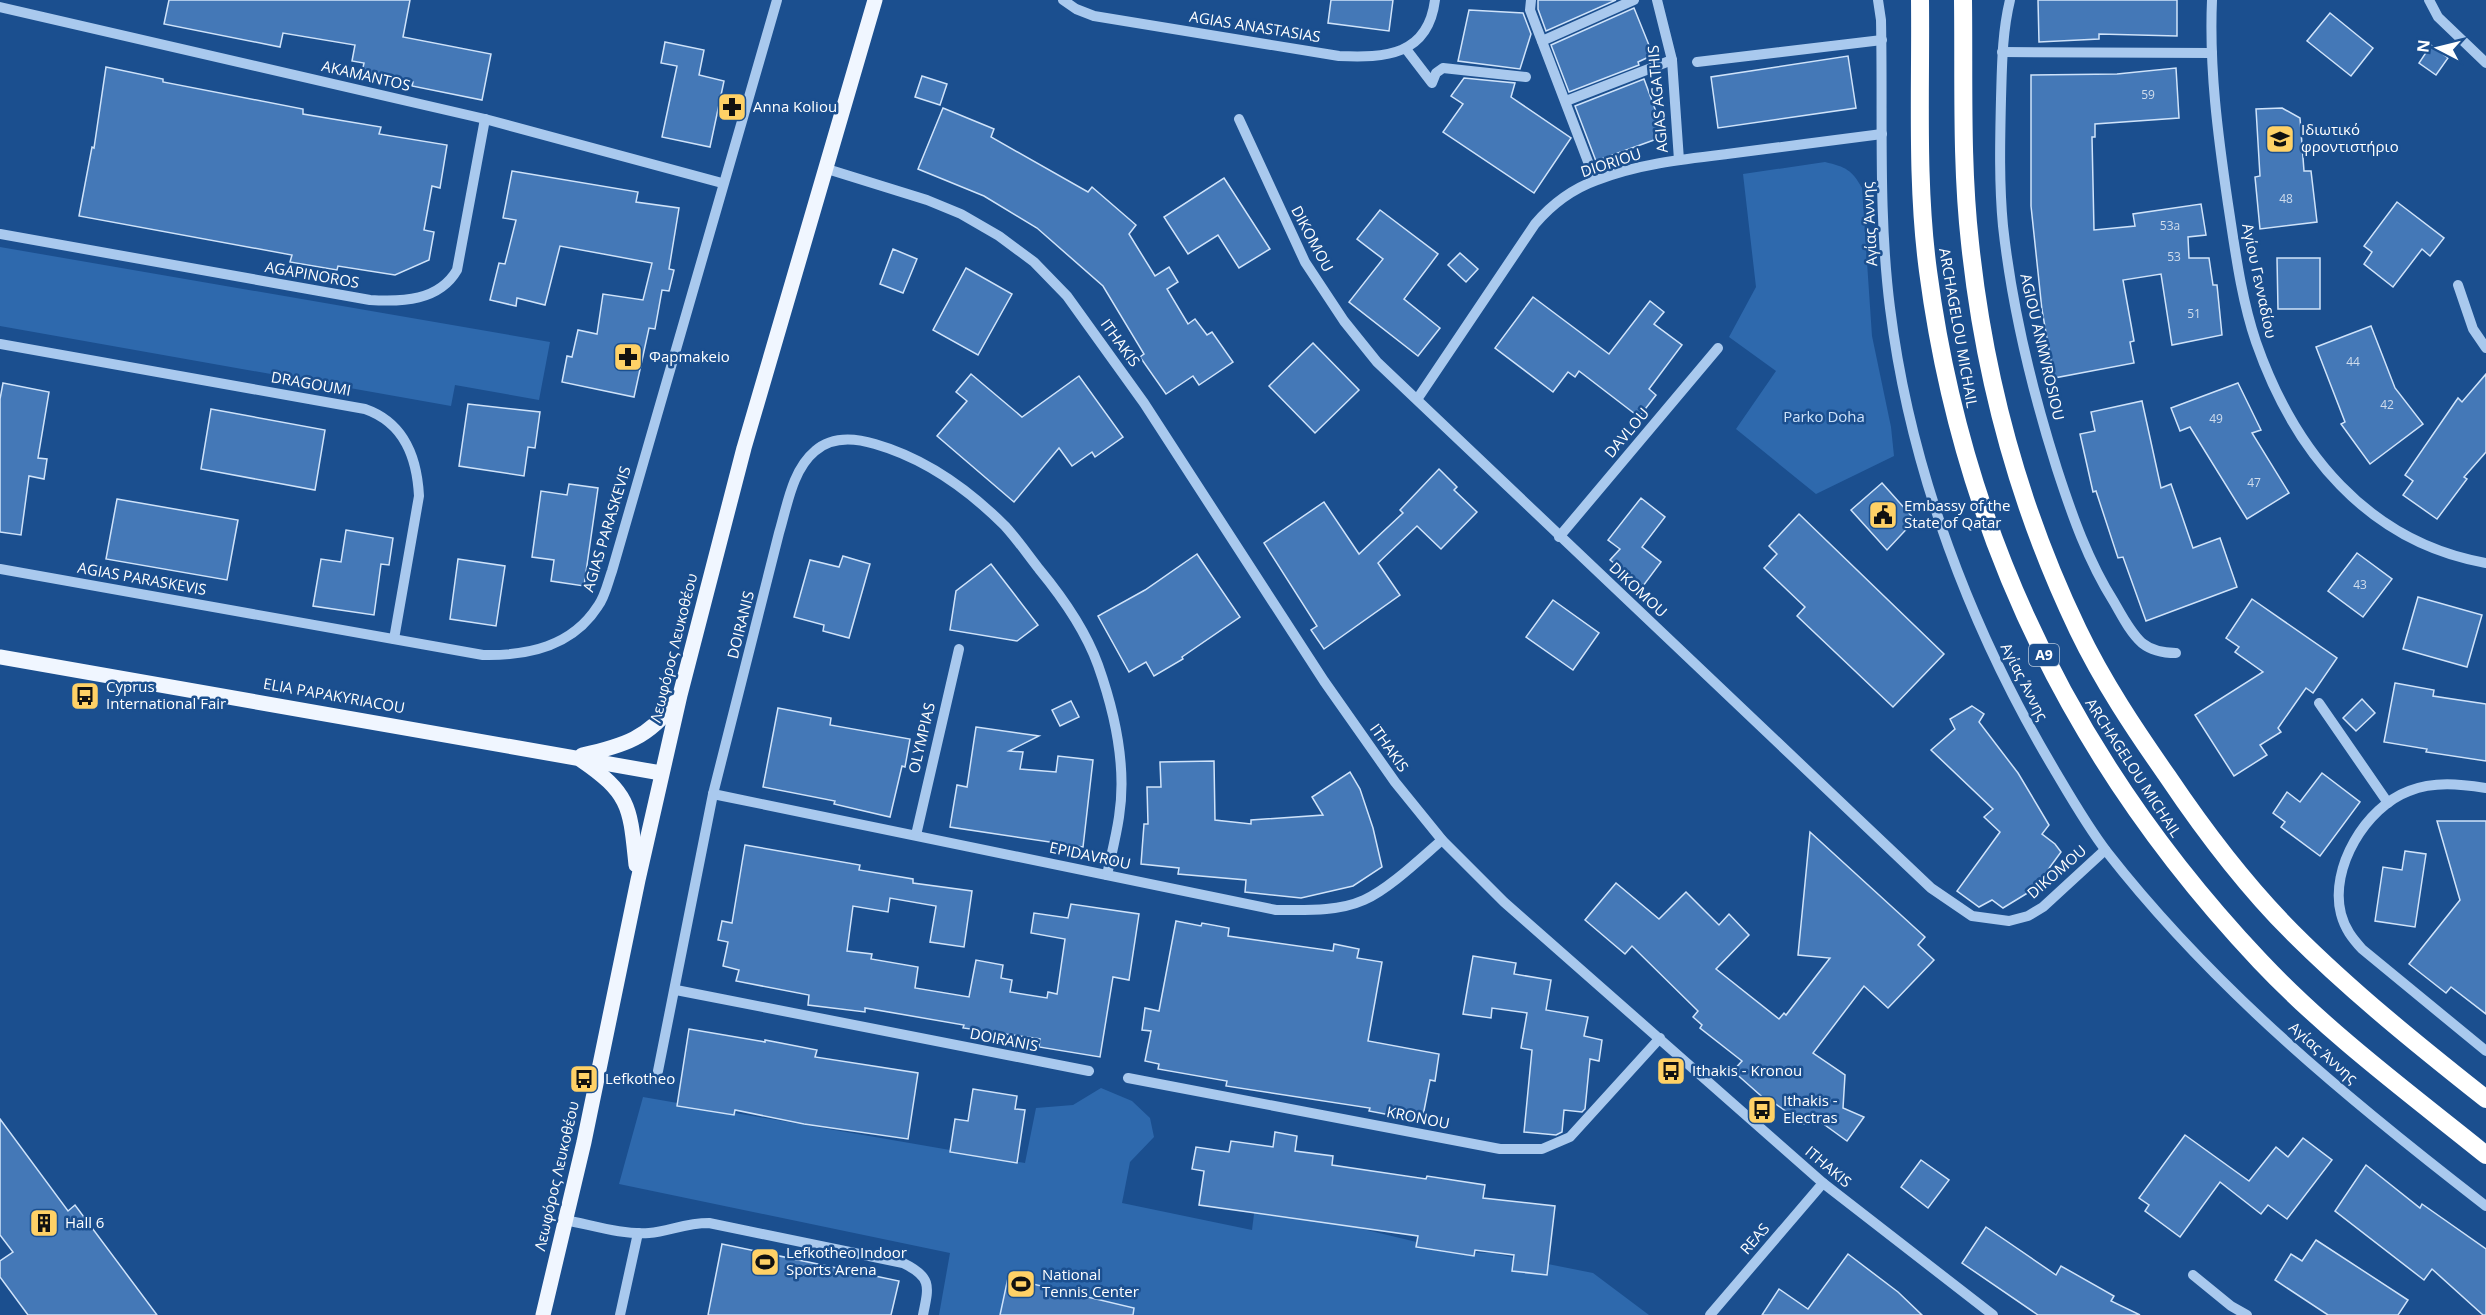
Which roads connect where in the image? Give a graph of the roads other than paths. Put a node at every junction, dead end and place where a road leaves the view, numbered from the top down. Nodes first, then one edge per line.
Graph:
1 (777, 0) edge
2 (876, 0) edge
3 (1063, 0) edge
4 (1435, 0) edge
5 (1531, 0) edge
6 (1634, 0) edge
7 (1657, 0) edge
8 (1878, 0) edge
9 (1920, 0) edge
10 (1963, 0) edge
11 (2010, 0) edge
12 (2212, 0) edge
13 (2429, 0) edge
14 (0, 7) edge
15 (1882, 40) junction
16 (1542, 41) junction
17 (1406, 49) junction
18 (2002, 52) junction
19 (2212, 53) junction
20 (1672, 60) junction
21 (1697, 62) dead end
22 (2486, 63) edge
23 (1526, 77) dead end
24 (1566, 101) junction
25 (485, 119) junction
26 (1239, 119) dead end
27 (1882, 135) junction
28 (1679, 160) junction
29 (824, 168) junction
30 (1595, 180) junction
31 (722, 183) junction
32 (0, 234) edge
33 (2458, 285) dead end
34 (0, 344) edge
35 (1718, 348) dead end
36 (2486, 348) edge
37 (1418, 398) junction
38 (1559, 537) junction
39 (2486, 563) edge
40 (0, 569) edge
41 (394, 639) junction
42 (959, 649) dead end
43 (2176, 653) dead end
44 (0, 657) edge
45 (680, 695) junction
46 (2319, 703) dead end
47 (576, 757) junction
48 (661, 774) junction
49 (2486, 788) edge
50 (713, 794) junction
51 (2388, 803) junction
52 (916, 835) junction
53 (1442, 840) junction
54 (2105, 850) junction
55 (1107, 875) junction
56 (638, 879) junction
57 (676, 990) junction
58 (1660, 1038) junction
59 (2486, 1051) edge
60 (658, 1071) dead end
61 (1089, 1071) dead end
62 (1128, 1078) dead end
63 (2486, 1099) edge
64 (2486, 1155) edge
65 (1823, 1184) junction
66 (2486, 1206) edge
67 (565, 1220) junction
68 (638, 1233) junction
69 (2193, 1275) dead end
70 (543, 1315) edge
71 (620, 1315) edge
72 (923, 1315) edge
73 (1710, 1315) edge
74 (1993, 1315) edge
75 (2247, 1315) edge

1 - 31 street, AGIAS PARASKEVIS
2 - 29 main road, Λεωφόρος Λευκοθέου
3 - 17 street, AGIAS ANASTASIAS
4 - 17 street
5 - 16 street
6 - 16 street
7 - 20 street, AGIAS AGATHIS
8 - 15 street, Αγίας Άννης
9 - 64 highway, ARCHAGELOU MICHAIL / A9
10 - 63 highway, ARCHAGELOU MICHAIL
11 - 18 street, AGIOU ANMVROSIOU
12 - 19 street, Αγίου Γενναδίου
13 - 22 street
14 - 25 street, AKAMANTOS
15 - 21 street
15 - 27 street, Αγίας Άννης
16 - 24 street
17 - 23 street
18 - 19 street
18 - 43 street, AGIOU ANMVROSIOU
19 - 39 street, Αγίου Γενναδίου
20 - 24 street
20 - 28 street, AGIAS AGATHIS
24 - 30 street
25 - 31 street, AKAMANTOS
25 - 32 street, AGAPINOROS
26 - 37 street, DIKOMOU
27 - 28 street, DIORIOU
27 - 54 street, Αγίας Άννης
28 - 30 street, DIORIOU
29 - 45 main road, Λεωφόρος Λευκοθέου
29 - 53 street, ITHAKIS
30 - 37 street, DIORIOU
31 - 41 street, AGIAS PARASKEVIS
33 - 36 street
34 - 41 street, DRAGOUMI
35 - 38 street, DAVLOU
37 - 38 street, DIKOMOU
38 - 54 street, DIKOMOU
40 - 41 street, AGIAS PARASKEVIS
42 - 52 street, OLYMPIAS
44 - 47 main road, ELIA PAPAKYRIACOU
45 - 47 main road
45 - 48 main road, Λεωφόρος Λευκοθέου
46 - 51 street
47 - 48 main road, ELIA PAPAKYRIACOU
47 - 56 main road
48 - 56 main road, Λεωφόρος Λευκοθέου
49 - 51 street
50 - 52 street, EPIDAVROU
50 - 55 street, DOIRANIS
50 - 57 street, DOIRANIS
51 - 59 street
52 - 55 street, EPIDAVROU
53 - 55 street, EPIDAVROU
53 - 58 street, ITHAKIS
54 - 66 street, Αγίας Άννης
56 - 67 main road, Λεωφόρος Λευκοθέου
57 - 60 street
57 - 61 street, DOIRANIS
58 - 62 street, KRONOU
58 - 65 street, ITHAKIS
65 - 73 street, REAS
65 - 74 street, ITHAKIS
67 - 68 street
67 - 70 main road, Λεωφόρος Λευκοθέου
68 - 71 street
68 - 72 street
69 - 75 street

